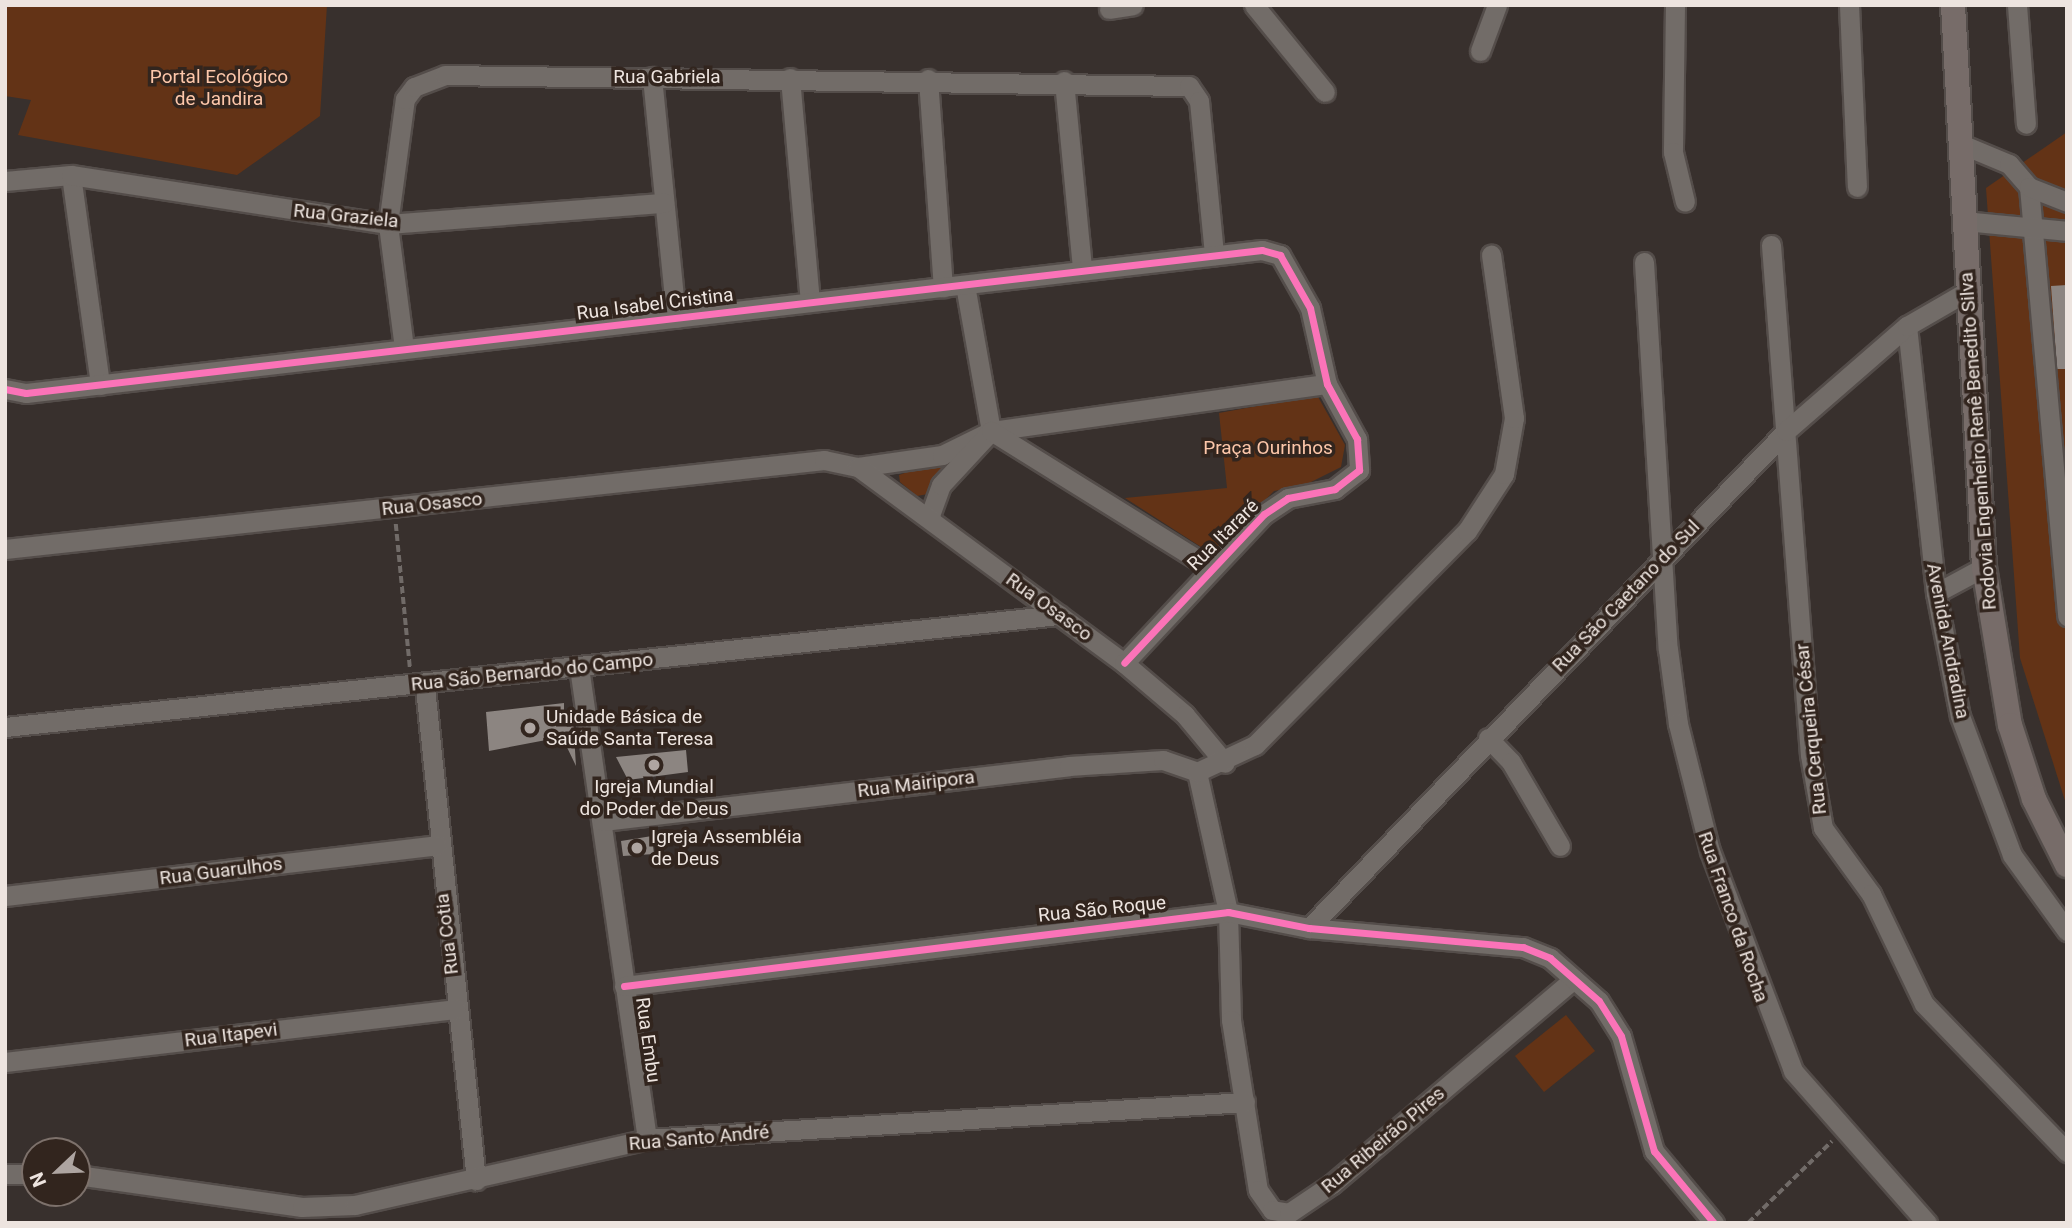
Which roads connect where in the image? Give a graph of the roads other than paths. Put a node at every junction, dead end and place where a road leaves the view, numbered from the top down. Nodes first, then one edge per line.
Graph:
1 (1133, 5) edge
2 (1254, 5) edge
3 (1497, 5) edge
4 (1675, 5) edge
5 (1849, 5) edge
6 (1953, 5) edge
7 (2017, 5) edge
8 (1110, 9) dead end
9 (1480, 51) dead end
10 (652, 77) junction
11 (790, 78) junction
12 (928, 79) junction
13 (1063, 81) junction
14 (1325, 92) dead end
15 (2026, 124) dead end
16 (1961, 144) junction
17 (71, 175) junction
18 (5, 181) edge
19 (1857, 187) dead end
20 (2029, 187) junction
21 (1685, 202) dead end
22 (2067, 202) edge
23 (664, 203) junction
24 (1964, 221) junction
25 (388, 224) junction
26 (2031, 224) junction
27 (2067, 231) edge
28 (1772, 245) dead end
29 (1214, 255) junction
30 (1491, 255) dead end
31 (1644, 262) dead end
32 (1082, 269) junction
33 (965, 285) junction
34 (943, 287) junction
35 (1966, 292) junction
36 (810, 301) junction
37 (676, 318) junction
38 (1907, 326) junction
39 (404, 348) junction
40 (1327, 384) junction
41 (100, 385) junction
42 (5, 389) edge
43 (991, 431) junction
44 (1786, 431) junction
45 (858, 467) junction
46 (929, 518) junction
47 (5, 549) edge
48 (1663, 557) junction
49 (1984, 567) junction
50 (1211, 568) junction
51 (1936, 593) junction
52 (1059, 615) junction
53 (2067, 616) edge
54 (1124, 663) junction
55 (579, 667) junction
56 (418, 686) junction
57 (5, 727) edge
58 (1488, 738) junction
59 (1225, 763) junction
60 (1197, 772) junction
61 (603, 821) junction
62 (436, 845) junction
63 (1560, 846) dead end
64 (2067, 865) edge
65 (5, 897) edge
66 (1228, 912) junction
67 (1309, 928) junction
68 (2067, 930) edge
69 (1574, 979) junction
70 (624, 986) junction
71 (456, 1009) junction
72 (5, 1062) edge
73 (1245, 1102) junction
74 (647, 1139) junction
75 (2067, 1152) edge
76 (91, 1177) edge
77 (477, 1180) junction
78 (1714, 1223) edge
79 (1927, 1223) edge

1 - 8 street
2 - 14 street
3 - 9 street
4 - 21 street
5 - 19 street
6 - 16 main road, Rodovia Engenheiro Renê Benedito Silva
7 - 15 street
10 - 11 street, Rua Gabriela
10 - 23 street
10 - 25 street, Rua Gabriela
11 - 12 street, Rua Gabriela
11 - 36 street
12 - 13 street, Rua Gabriela
12 - 34 street
13 - 29 street, Rua Gabriela
13 - 32 street
16 - 20 street
16 - 24 main road, Rodovia Engenheiro Renê Benedito Silva
17 - 18 street, Rua Graziela
17 - 25 street, Rua Graziela
17 - 41 street
20 - 22 street
20 - 26 street
23 - 25 street, Rua Graziela
23 - 37 street
24 - 26 street
24 - 35 main road, Rodovia Engenheiro Renê Benedito Silva
25 - 39 street, Rua Gabriela
26 - 27 street
26 - 53 street
28 - 44 street, Rua Cerqueira César
29 - 32 street, Rua Isabel Cristina
29 - 40 street, Rua Isabel Cristina
30 - 59 street
31 - 48 street, Rua Franco da Rocha
32 - 33 street, Rua Isabel Cristina
33 - 34 street, Rua Isabel Cristina
33 - 43 street
34 - 36 street, Rua Isabel Cristina
35 - 38 street, Rua São Caetano do Sul
35 - 49 main road, Rodovia Engenheiro Renê Benedito Silva
36 - 37 street, Rua Isabel Cristina
37 - 39 street, Rua Isabel Cristina
38 - 44 street, Rua São Caetano do Sul
38 - 51 street, Avenida Andradina
39 - 41 street, Rua Isabel Cristina
40 - 43 street, Rua Osasco
40 - 50 street, Rua Itararé
41 - 42 street, Rua Isabel Cristina
43 - 45 street, Rua Osasco
43 - 46 street
43 - 50 street
44 - 48 street, Rua São Caetano do Sul
44 - 75 street, Rua Cerqueira César
45 - 46 street, Rua Osasco
45 - 47 street, Rua Osasco
46 - 52 street, Rua Osasco
48 - 58 street, Rua São Caetano do Sul
48 - 79 street, Rua Franco da Rocha
49 - 51 street
49 - 64 main road, Rodovia Engenheiro Renê Benedito Silva
50 - 54 street, Rua Itararé
51 - 68 street, Avenida Andradina
52 - 54 street, Rua Osasco
52 - 55 street, Rua São Bernardo do Campo
54 - 59 street, Rua Osasco
55 - 56 street, Rua São Bernardo do Campo
55 - 61 street, Rua Embu
56 - 57 street, Rua São Bernardo do Campo
56 - 62 street, Rua Cotia
58 - 63 street
58 - 67 street, Rua São Caetano do Sul
59 - 60 street
60 - 61 street, Rua Mairipora
60 - 66 street, Rua Ribeirão Pires
61 - 70 street, Rua Embu
62 - 65 street, Rua Guarulhos
62 - 71 street, Rua Cotia
66 - 67 street, Rua São Roque
66 - 70 street, Rua São Roque
66 - 73 street, Rua Ribeirão Pires
67 - 69 street, Rua São Roque
69 - 73 street, Rua Ribeirão Pires
69 - 78 street, Rua São Roque
70 - 74 street, Rua Embu
71 - 72 street, Rua Itapevi
71 - 77 street, Rua Cotia
73 - 74 street, Rua Santo André
74 - 77 street, Rua Santo André
76 - 77 street, Rua Santo André

